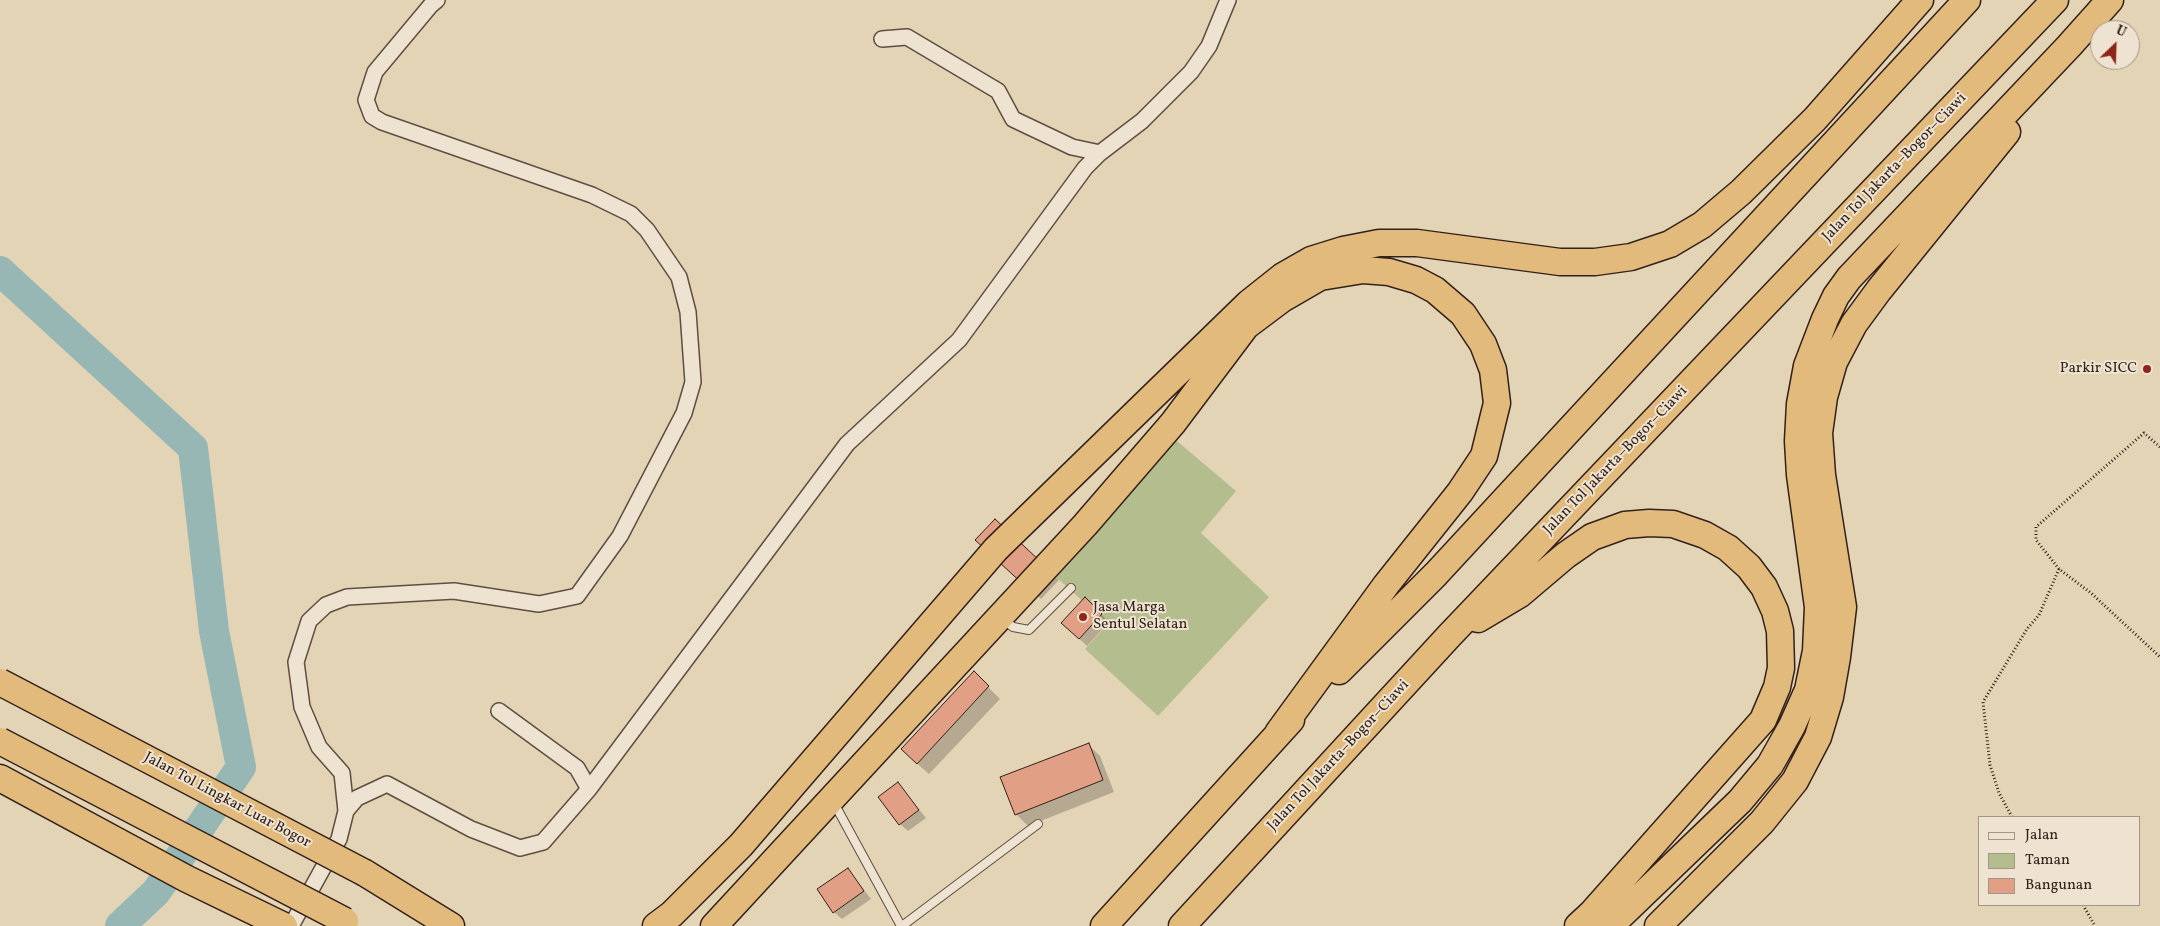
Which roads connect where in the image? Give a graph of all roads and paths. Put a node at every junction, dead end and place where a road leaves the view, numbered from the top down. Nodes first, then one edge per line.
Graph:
1 (437, 0) edge
2 (1228, 0) edge
3 (1920, 0) edge
4 (1967, 0) edge
5 (2055, 0) edge
6 (2110, 0) edge
7 (882, 39) dead end
8 (2069, 46) junction
9 (1100, 153) junction
10 (2160, 447) edge
11 (2059, 569) junction
12 (1071, 588) dead end
13 (1000, 617) junction
14 (1449, 636) junction
15 (2160, 657) edge
16 (0, 682) edge
17 (499, 711) dead end
18 (1278, 733) junction
19 (0, 740) edge
20 (0, 778) edge
21 (589, 789) junction
22 (831, 799) junction
23 (346, 811) junction
24 (2011, 816) edge
25 (1038, 824) dead end
26 (741, 845) junction
27 (415, 902) junction
28 (2084, 906) edge
29 (350, 923) edge
30 (284, 926) edge
31 (291, 926) edge
32 (451, 926) edge
33 (465, 926) edge
34 (656, 926) edge
35 (672, 926) edge
36 (714, 926) edge
37 (901, 926) edge
38 (1104, 926) edge
39 (1182, 926) edge
40 (1578, 926) edge
41 (1610, 926) edge
42 (1658, 926) edge
43 (2095, 926) edge

1 - 23 street
2 - 9 street
3 - 26 highway
4 - 18 highway
5 - 14 highway, Jalan Tol Jakarta–Bogor–Ciawi
6 - 8 highway
7 - 9 street
8 - 41 highway
8 - 42 highway
9 - 21 street
10 - 11 path
11 - 15 path
11 - 24 path
12 - 13 lane
13 - 18 highway
13 - 22 highway
14 - 39 highway, Jalan Tol Jakarta–Bogor–Ciawi
14 - 40 highway
16 - 27 highway, Jalan Tol Lingkar Luar Bogor, bridge
17 - 21 street
18 - 38 highway
19 - 29 highway, bridge
20 - 30 highway
21 - 23 street
22 - 36 highway
22 - 37 lane
23 - 31 street
25 - 37 lane
26 - 34 highway
26 - 35 highway
27 - 32 highway, Jalan Tol Lingkar Luar Bogor
27 - 33 highway
28 - 43 path

